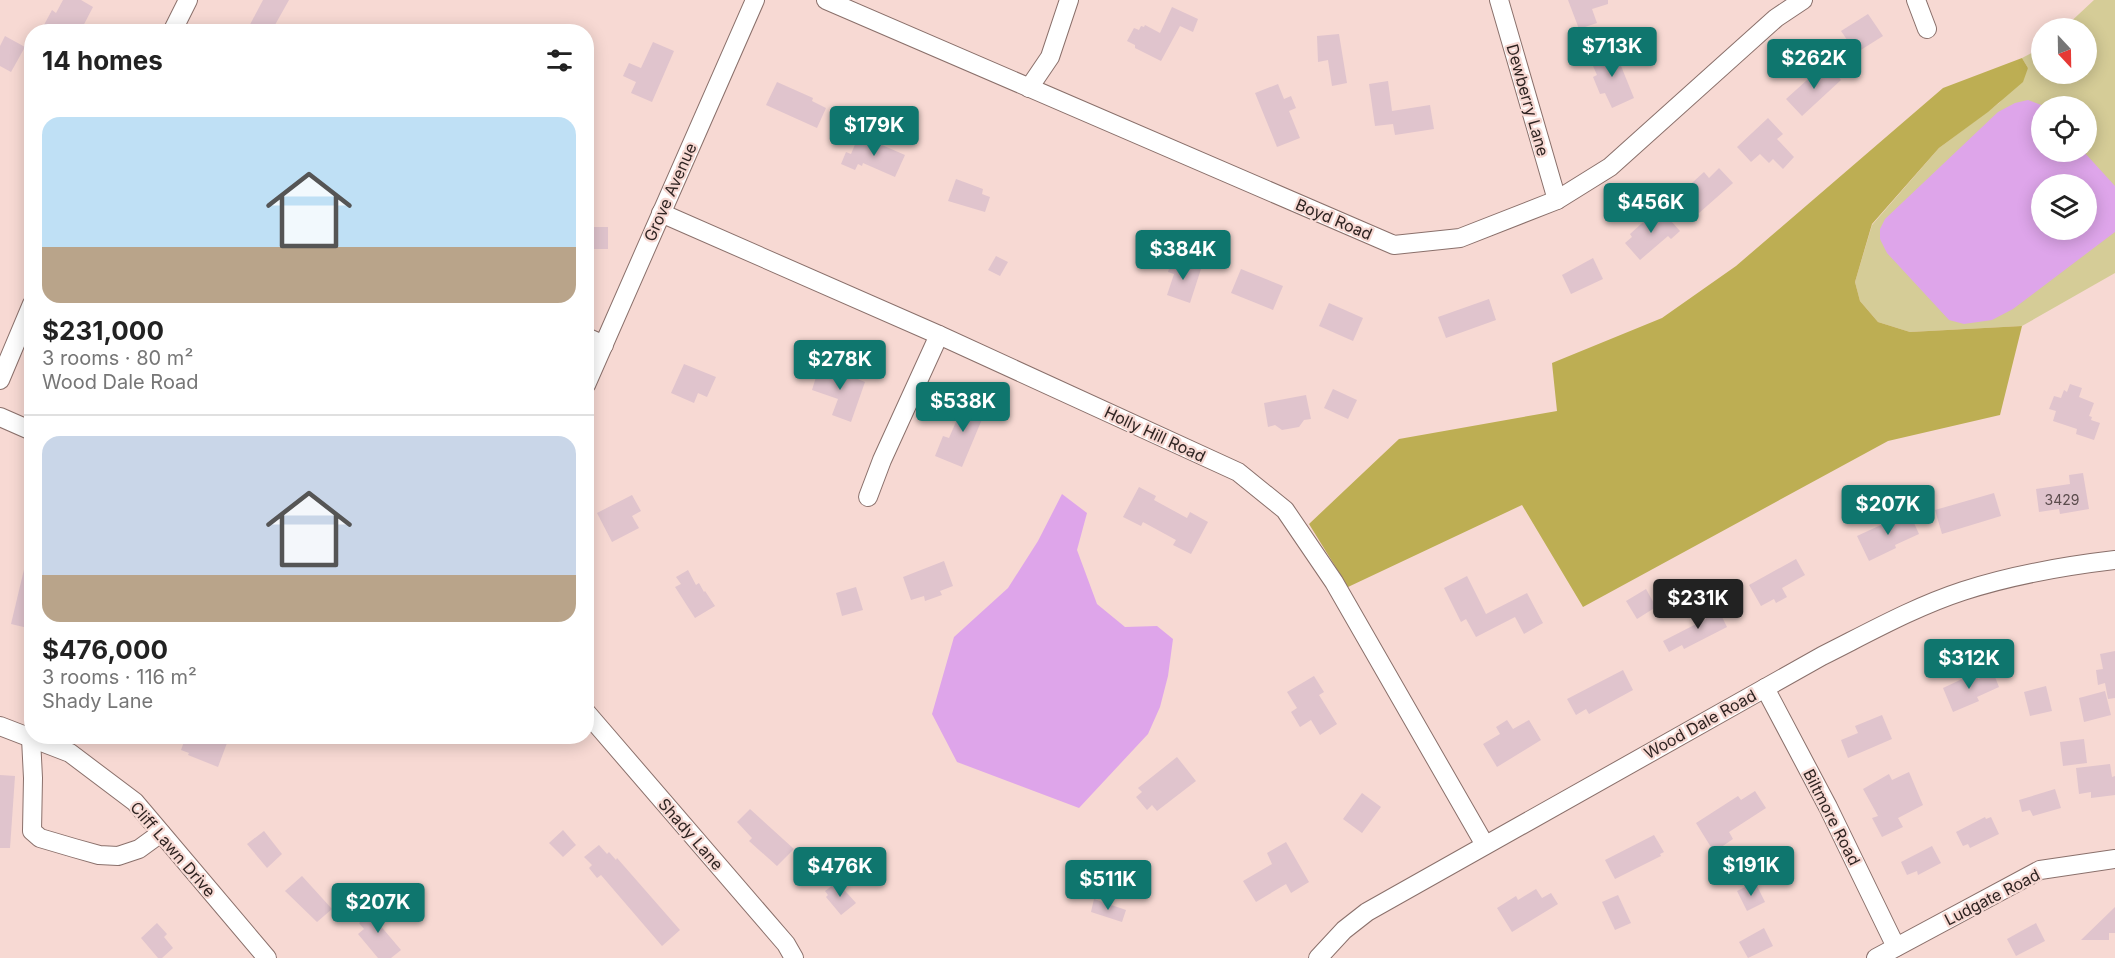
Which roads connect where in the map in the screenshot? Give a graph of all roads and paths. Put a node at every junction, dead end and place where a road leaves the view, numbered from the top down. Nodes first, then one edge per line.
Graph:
1 (188, 0) edge
2 (754, 0) edge
3 (826, 0) edge
4 (1069, 0) edge
5 (1499, 0) edge
6 (1803, 0) edge
7 (1916, 0) edge
8 (176, 24) edge
9 (1927, 29) dead end
10 (1029, 88) junction
11 (1557, 200) junction
12 (661, 213) junction
13 (24, 323) edge
14 (939, 335) junction
15 (594, 341) edge
16 (604, 345) junction
17 (594, 367) edge
18 (0, 380) edge
19 (0, 417) edge
20 (24, 428) edge
21 (868, 497) dead end
22 (2115, 560) edge
23 (1765, 688) junction
24 (594, 721) edge
25 (0, 726) edge
26 (24, 735) edge
27 (31, 744) edge
28 (47, 744) edge
29 (161, 833) junction
30 (1485, 845) junction
31 (2115, 859) edge
32 (1896, 947) junction
33 (267, 958) edge
34 (794, 958) edge
35 (1318, 958) edge
36 (1876, 958) edge

1 - 8 street
2 - 12 street, Grove Avenue
3 - 10 street, Boyd Road
4 - 10 street
5 - 11 street, Dewberry Lane
6 - 11 street, Boyd Road
7 - 9 street
10 - 11 street, Boyd Road
12 - 14 street, Holly Hill Road
12 - 16 street, Grove Avenue
13 - 18 street
14 - 21 street
14 - 30 street, Holly Hill Road
15 - 16 street
16 - 17 street, Grove Avenue
19 - 20 street
22 - 23 street, Wood Dale Road
23 - 30 street, Wood Dale Road
23 - 32 street, Biltmore Road
24 - 34 street, Shady Lane
25 - 26 street, Cliff Lawn Drive
27 - 29 street
28 - 29 street, Cliff Lawn Drive
29 - 33 street, Cliff Lawn Drive
30 - 35 street, Wood Dale Road
31 - 32 street, Ludgate Road
32 - 36 street, Ludgate Road

